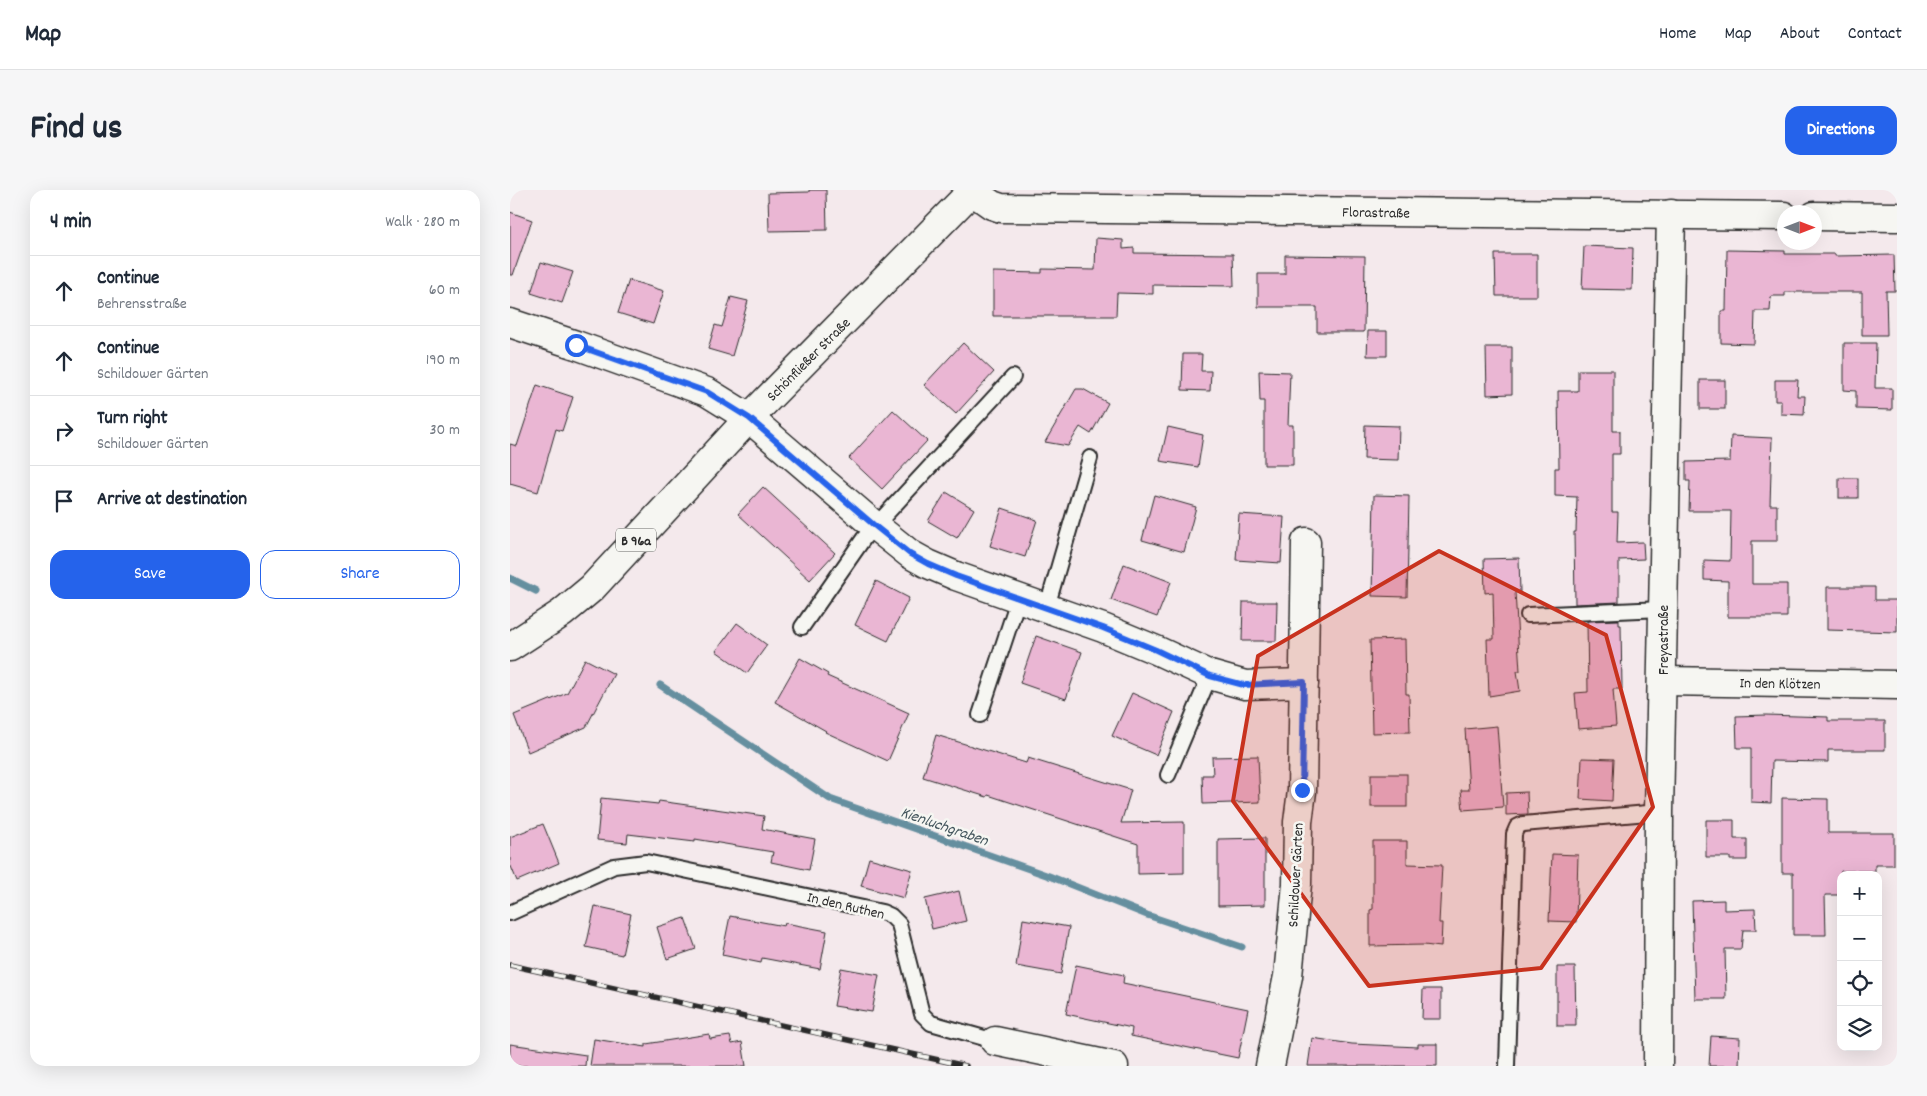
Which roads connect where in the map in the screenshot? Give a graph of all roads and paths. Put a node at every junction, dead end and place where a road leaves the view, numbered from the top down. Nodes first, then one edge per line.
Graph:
1 (973, 191) edge
2 (1671, 214) junction
3 (1777, 216) edge
4 (1822, 216) edge
5 (1897, 217) edge
6 (510, 323) edge
7 (1013, 377) dead end
8 (749, 418) junction
9 (1090, 458) dead end
10 (875, 526) junction
11 (1306, 542) dead end
12 (1019, 597) junction
13 (1047, 607) junction
14 (1662, 609) junction
15 (1528, 615) dead end
16 (802, 627) dead end
17 (510, 648) edge
18 (1210, 676) junction
19 (1663, 681) junction
20 (1304, 682) junction
21 (1897, 685) edge
22 (980, 715) dead end
23 (1168, 776) dead end
24 (1659, 812) junction
25 (510, 913) edge
26 (995, 1041) joint
27 (1114, 1066) edge
28 (1270, 1066) edge
29 (1507, 1066) edge
30 (1658, 1066) edge

1 - 2 street, Florastraße
1 - 8 street, Schönfließer Straße / B 96a
2 - 3 street, Florastraße
2 - 14 street, Freyastraße
4 - 5 street
6 - 8 street
7 - 10 lane
8 - 10 street
8 - 17 street, Schönfließer Straße / B 96a
9 - 13 lane
10 - 12 street
10 - 16 lane
11 - 20 street, Schildower Gärten
12 - 13 street
12 - 22 lane
13 - 18 street
14 - 15 lane
14 - 19 street, Freyastraße
18 - 20 street
18 - 23 lane
19 - 21 street, In den Klötzen
19 - 24 street, Freyastraße
20 - 28 street, Schildower Gärten
24 - 29 lane
24 - 30 street, Freyastraße
25 - 26 lane, In den Ruthen
26 - 27 street, In den Ruthen

